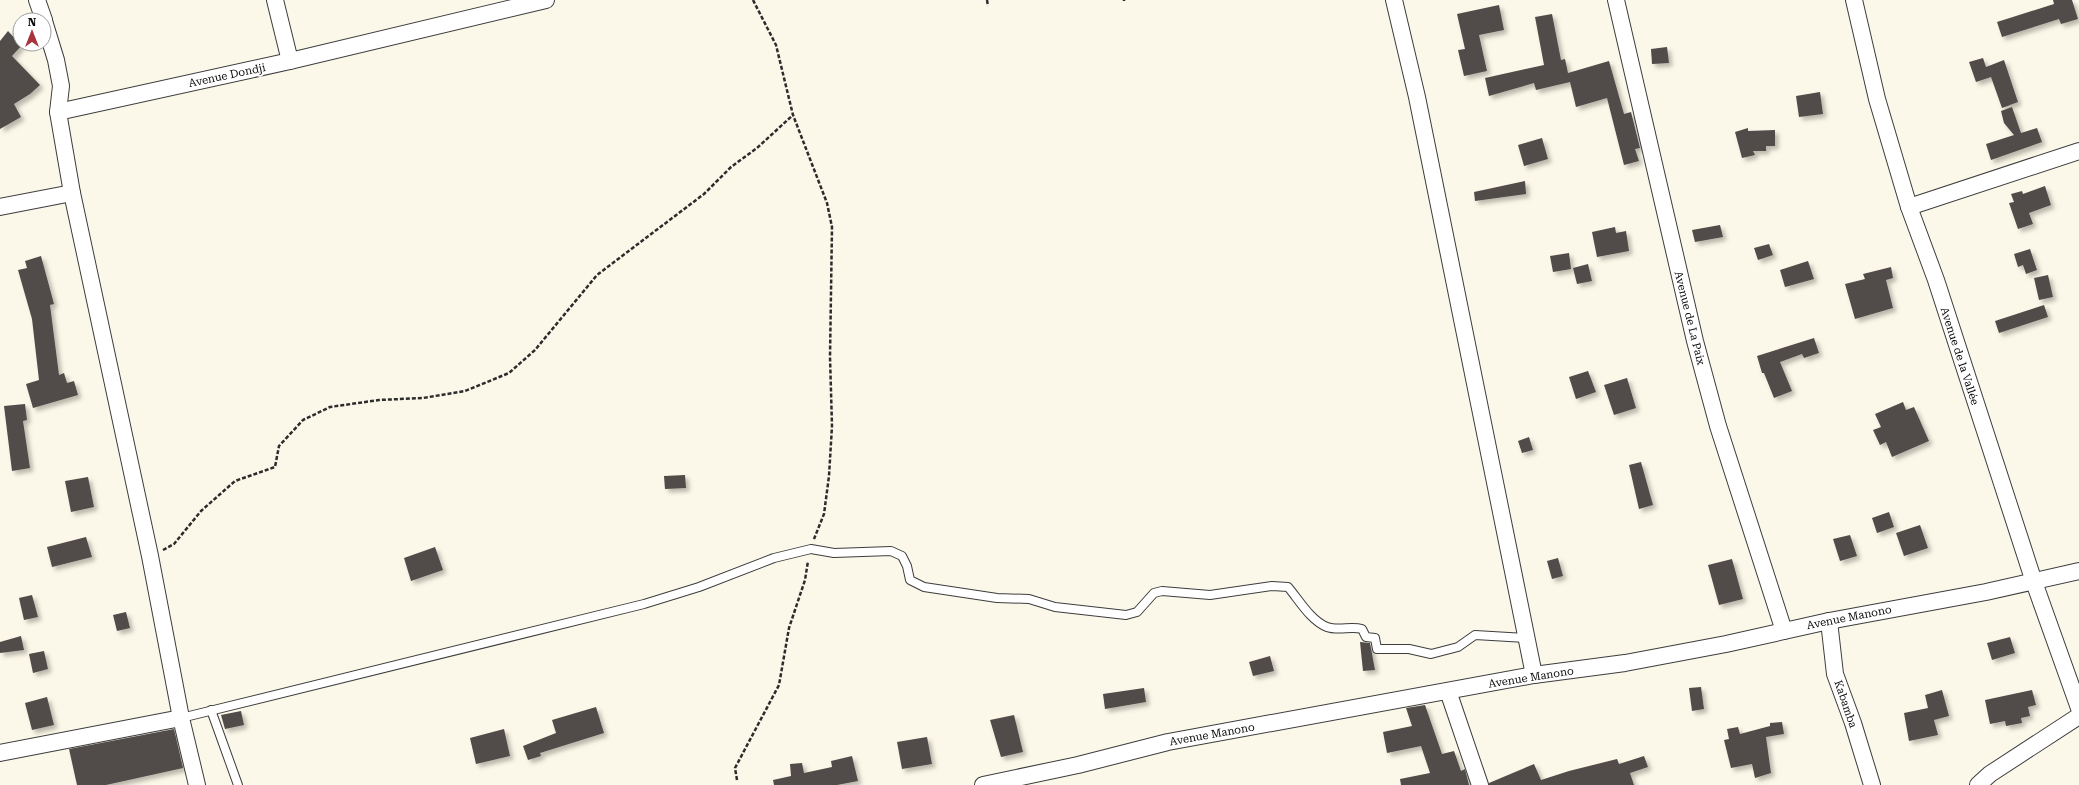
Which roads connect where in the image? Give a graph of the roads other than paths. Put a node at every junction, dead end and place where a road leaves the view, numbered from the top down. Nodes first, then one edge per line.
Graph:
1 (37, 0) edge
2 (275, 0) edge
3 (546, 0) edge
4 (1394, 0) edge
5 (1616, 0) edge
6 (1854, 0) edge
7 (490, 6) edge
8 (41, 12) edge
9 (52, 47) edge
10 (290, 62) junction
11 (58, 112) junction
12 (2079, 150) edge
13 (72, 193) junction
14 (0, 207) edge
15 (1909, 207) junction
16 (2079, 571) edge
17 (2034, 582) junction
18 (1829, 621) junction
19 (1784, 631) junction
20 (1526, 638) junction
21 (1534, 675) junction
22 (1448, 691) junction
23 (2079, 708) edge
24 (211, 710) junction
25 (2079, 716) edge
26 (180, 718) junction
27 (0, 753) edge
28 (1021, 781) edge
29 (197, 785) edge
30 (238, 785) edge
31 (984, 785) edge
32 (1480, 785) edge
33 (1872, 785) edge
34 (1978, 785) edge

1 - 8 street
2 - 10 street
3 - 7 street, Avenue Dondji
4 - 20 street
5 - 19 street, Avenue de La Paix
6 - 15 street, Avenue de la Vallée
7 - 10 street, Avenue Dondji
9 - 11 street
10 - 11 street, Avenue Dondji
11 - 13 street
12 - 15 street
13 - 14 street
13 - 26 street
15 - 17 street, Avenue de la Vallée
16 - 17 street, Avenue Manono
17 - 18 street, Avenue Manono
17 - 23 street, Avenue de la Vallée
18 - 19 street, Avenue Manono
18 - 33 street, Kabamba
19 - 21 street, Avenue Manono
20 - 21 street
20 - 24 lane
21 - 22 street, Avenue Manono
22 - 28 street, Avenue Manono
22 - 32 street
24 - 26 lane
24 - 30 lane
25 - 34 street
26 - 27 street
26 - 29 street
28 - 31 street, Avenue Manono

